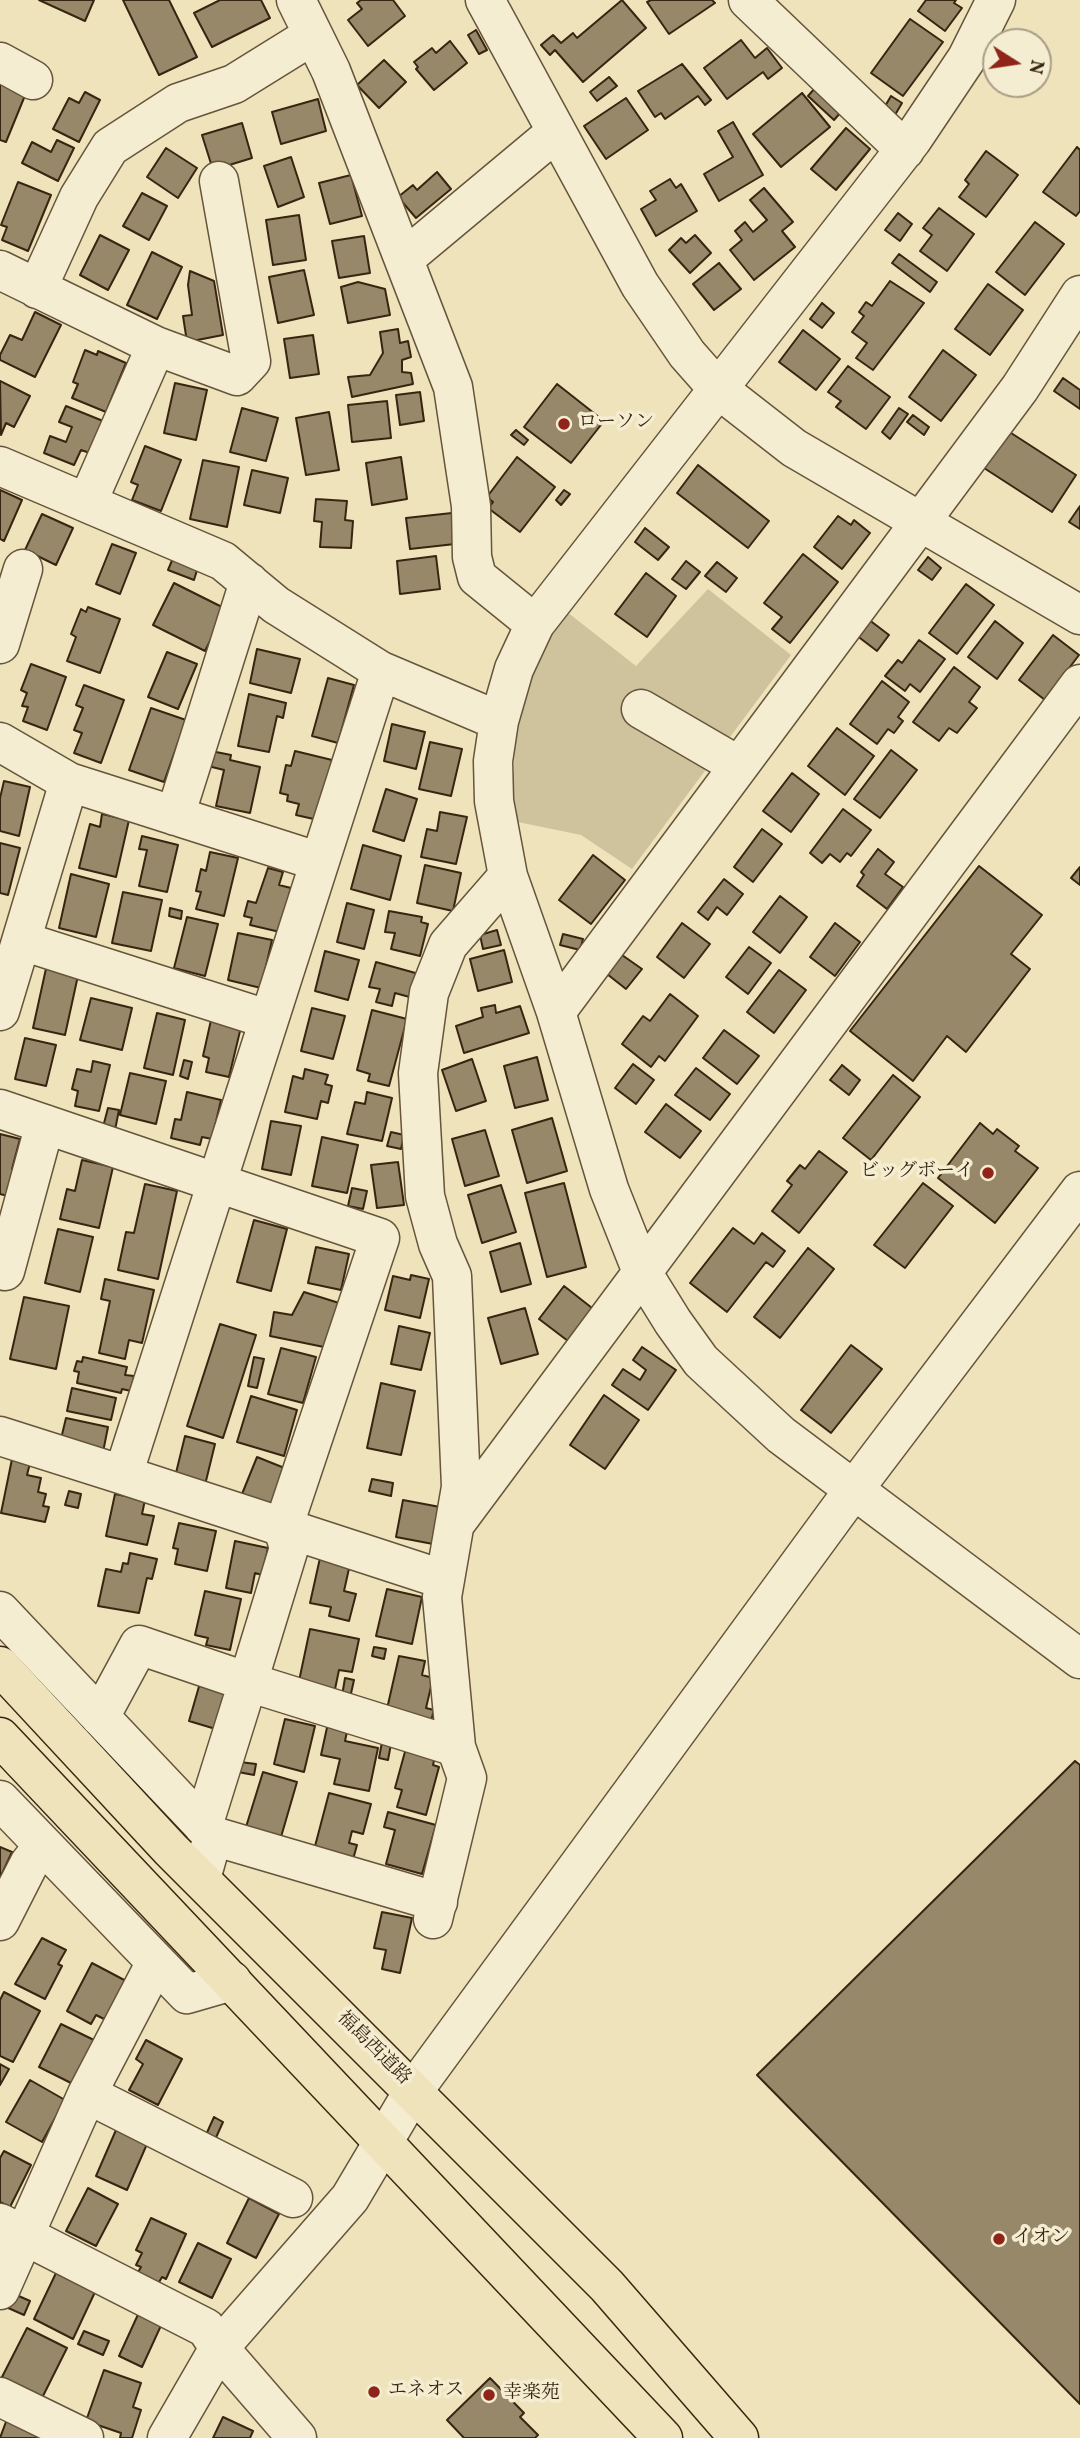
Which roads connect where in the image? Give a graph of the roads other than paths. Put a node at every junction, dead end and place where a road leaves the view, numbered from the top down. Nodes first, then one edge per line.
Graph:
1 (296, 0) edge
2 (485, 0) edge
3 (748, 0) edge
4 (996, 0) edge
5 (313, 35) junction
6 (555, 133) junction
7 (905, 150) junction
8 (219, 181) dead end
9 (404, 259) junction
10 (0, 270) edge
11 (37, 289) junction
12 (1080, 295) edge
13 (156, 346) junction
14 (717, 388) junction
15 (0, 466) edge
16 (87, 503) junction
17 (920, 523) junction
18 (23, 569) dead end
19 (249, 582) junction
20 (1080, 615) edge
21 (535, 624) junction
22 (0, 644) edge
23 (381, 671) junction
24 (1080, 684) edge
25 (641, 709) dead end
26 (499, 721) junction
27 (0, 742) edge
28 (740, 766) junction
29 (69, 782) junction
30 (175, 816) junction
31 (317, 861) junction
32 (508, 876) junction
33 (22, 941) junction
34 (0, 1011) edge
35 (556, 1012) junction
36 (267, 1019) junction
37 (0, 1109) edge
38 (45, 1124) junction
39 (215, 1182) junction
40 (1080, 1191) edge
41 (436, 1234) junction
42 (380, 1238) junction
43 (5, 1271) dead end
44 (642, 1272) junction
45 (0, 1436) edge
46 (122, 1475) junction
47 (855, 1488) junction
48 (458, 1520) junction
49 (283, 1528) junction
50 (445, 1580) junction
51 (0, 1611) edge
52 (1080, 1659) edge
53 (0, 1666) edge
54 (248, 1682) junction
55 (100, 1717) junction
56 (0, 1737) edge
57 (456, 1747) junction
58 (0, 1800) edge
59 (208, 1831) junction
60 (43, 1846) junction
61 (201, 1879) junction
62 (0, 1921) edge
63 (156, 1962) junction
64 (232, 1981) junction
65 (414, 2090) junction
66 (87, 2094) junction
67 (385, 2141) junction
68 (293, 2198) dead end
69 (11, 2229) edge
70 (0, 2290) edge
71 (219, 2348) junction
72 (0, 2397) edge
73 (84, 2438) edge
74 (167, 2438) edge
75 (297, 2438) edge
76 (663, 2438) edge
77 (739, 2438) edge

1 - 5 street
2 - 6 street
3 - 7 street
4 - 7 street
5 - 9 street
5 - 11 street
6 - 9 street
6 - 14 street
7 - 14 street
8 - 13 street
9 - 21 street
10 - 11 street
11 - 13 street
12 - 17 street
13 - 16 street
14 - 17 street
14 - 21 street
15 - 16 street
16 - 19 street
17 - 20 street
17 - 28 street
18 - 22 street
19 - 23 street
19 - 30 street
21 - 26 street
23 - 26 street
23 - 31 street
24 - 44 street
25 - 28 street
26 - 32 street
27 - 29 street
28 - 35 street
29 - 30 street
29 - 33 street
30 - 31 street
31 - 36 street
32 - 35 street
32 - 41 street
33 - 34 street
33 - 36 street
35 - 44 street
36 - 39 street
37 - 38 street
38 - 39 street
38 - 43 street
39 - 42 street
39 - 46 street
40 - 47 street
41 - 42 street
41 - 48 street
42 - 49 street
44 - 47 street
44 - 48 street
45 - 46 street
46 - 49 street
47 - 52 street
47 - 65 street
48 - 50 street
49 - 50 street
49 - 54 street
50 - 57 street
51 - 55 street
53 - 61 highway, 福島西道路
54 - 55 street
54 - 57 street
54 - 59 street
55 - 59 street
56 - 64 highway
57 - 59 street
58 - 60 street
59 - 61 street
60 - 62 street
60 - 63 street
61 - 65 highway, 福島西道路
63 - 64 street
63 - 66 street
64 - 67 highway
65 - 67 street
65 - 77 highway, 福島西道路
66 - 68 street
66 - 69 street
67 - 71 street
67 - 76 highway
69 - 70 street
69 - 71 street
71 - 74 street
71 - 75 street
72 - 73 street

